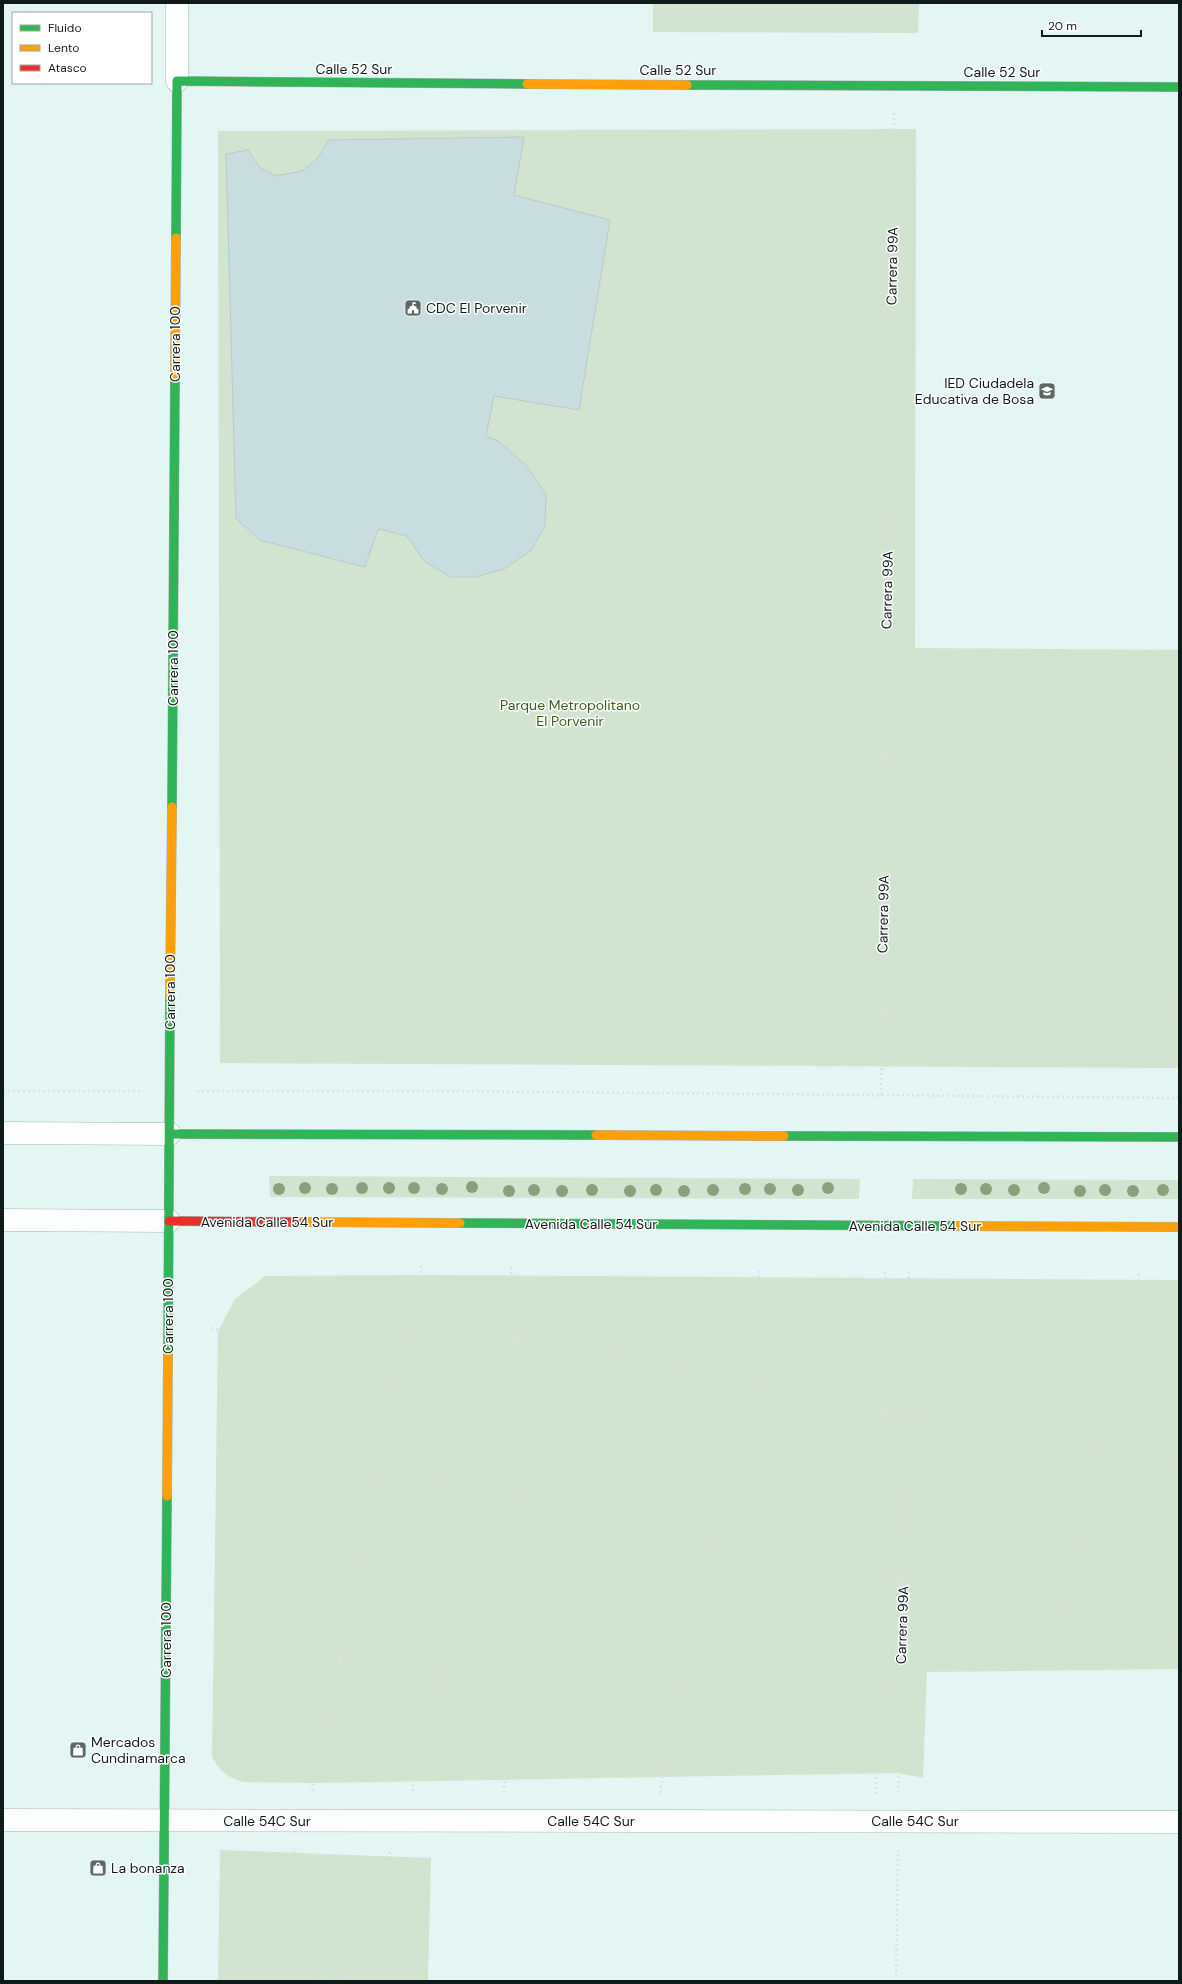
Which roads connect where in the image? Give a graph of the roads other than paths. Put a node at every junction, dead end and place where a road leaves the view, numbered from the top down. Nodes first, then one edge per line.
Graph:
1 (177, 3) edge
2 (177, 80) junction
3 (1179, 86) edge
4 (3, 1133) edge
5 (170, 1134) junction
6 (1179, 1137) edge
7 (3, 1220) edge
8 (169, 1222) junction
9 (1179, 1227) edge
10 (3, 1820) edge
11 (165, 1820) junction
12 (1179, 1822) edge
13 (163, 1981) edge

1 - 2 street, Carrera 100
2 - 3 street, Calle 52 Sur
2 - 5 street, Carrera 100
4 - 5 street
5 - 6 street
5 - 8 street, Carrera 100
7 - 8 street, Avenida Calle 54 Sur
8 - 9 street, Avenida Calle 54 Sur
8 - 11 street, Carrera 100
10 - 11 street, Calle 54C Sur
11 - 12 street, Calle 54C Sur
11 - 13 street, Carrera 100

